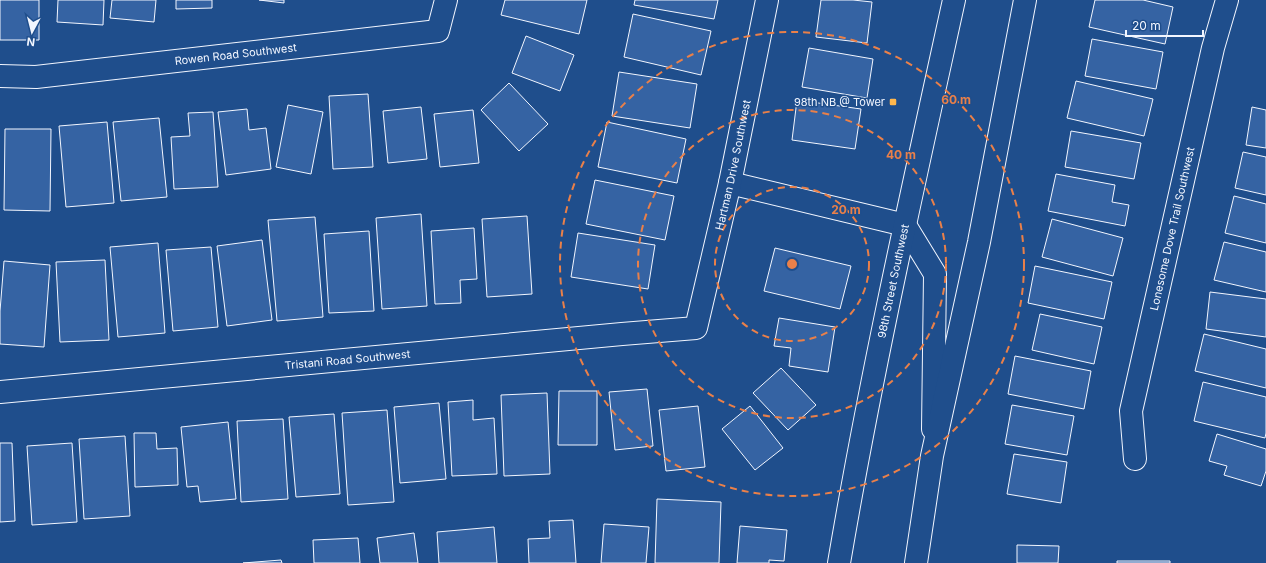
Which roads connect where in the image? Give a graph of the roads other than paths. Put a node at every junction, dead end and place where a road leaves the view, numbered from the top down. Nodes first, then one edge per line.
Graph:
1 (446, 0) edge
2 (767, 0) edge
3 (954, 0) edge
4 (1025, 0) edge
5 (1227, 0) edge
6 (0, 76) edge
7 (730, 182) junction
8 (905, 225) junction
9 (696, 328) joint
10 (0, 392) edge
11 (932, 456) junction
12 (1135, 459) dead end
13 (839, 563) edge
14 (916, 563) edge

1 - 6 street, Rowen Road Southwest
2 - 7 street, Hartman Drive Southwest
3 - 8 street, 98th Street Southwest
4 - 11 street
5 - 12 street, Lonesome Dove Trail Southwest
7 - 8 street
7 - 9 street, Hartman Drive Southwest
8 - 11 street
8 - 13 street, 98th Street Southwest
9 - 10 street, Tristani Road Southwest
11 - 14 street

